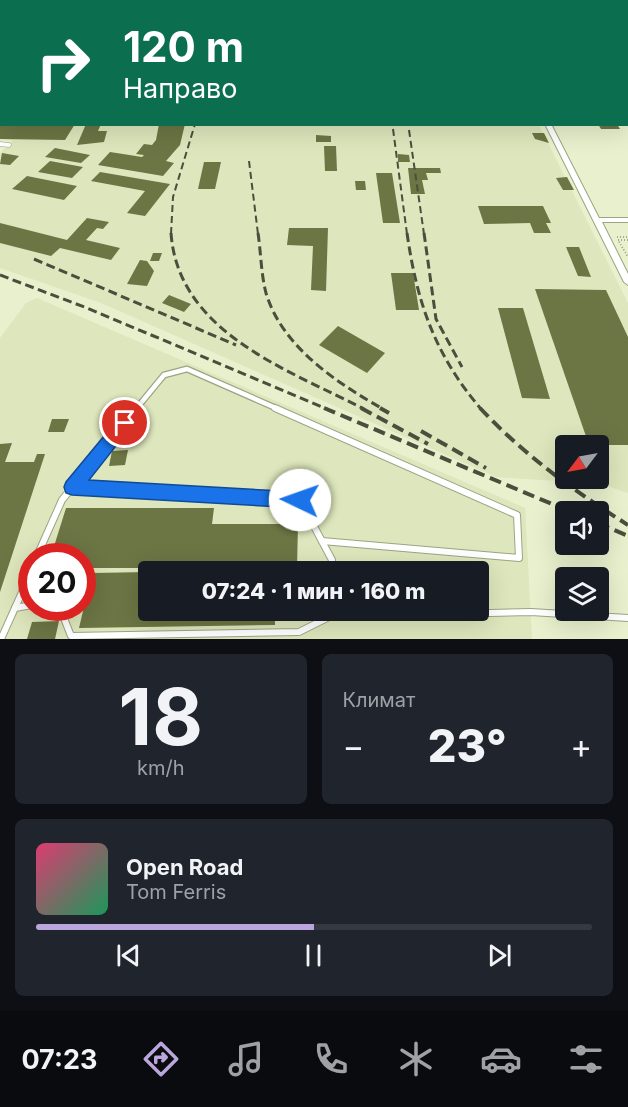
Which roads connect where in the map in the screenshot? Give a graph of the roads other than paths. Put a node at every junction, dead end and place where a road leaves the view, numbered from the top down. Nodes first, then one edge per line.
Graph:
1 (549, 126) edge
2 (0, 144) edge
3 (9, 145) dead end
4 (596, 220) junction
5 (628, 220) edge
6 (624, 267) edge
7 (628, 282) edge
8 (72, 487) junction
9 (322, 541) junction
10 (43, 543) edge
11 (332, 561) edge
12 (18, 601) edge
13 (18, 607) edge
14 (15, 608) junction
15 (489, 612) edge
16 (628, 618) edge
17 (65, 621) edge
18 (317, 621) edge
19 (1, 639) edge

1 - 4 street
2 - 3 lane
4 - 5 street
4 - 6 street
6 - 7 street
8 - 9 lane
8 - 9 lane
8 - 10 lane
9 - 11 lane
12 - 14 lane
13 - 14 lane
14 - 19 lane
15 - 16 lane
17 - 18 lane

